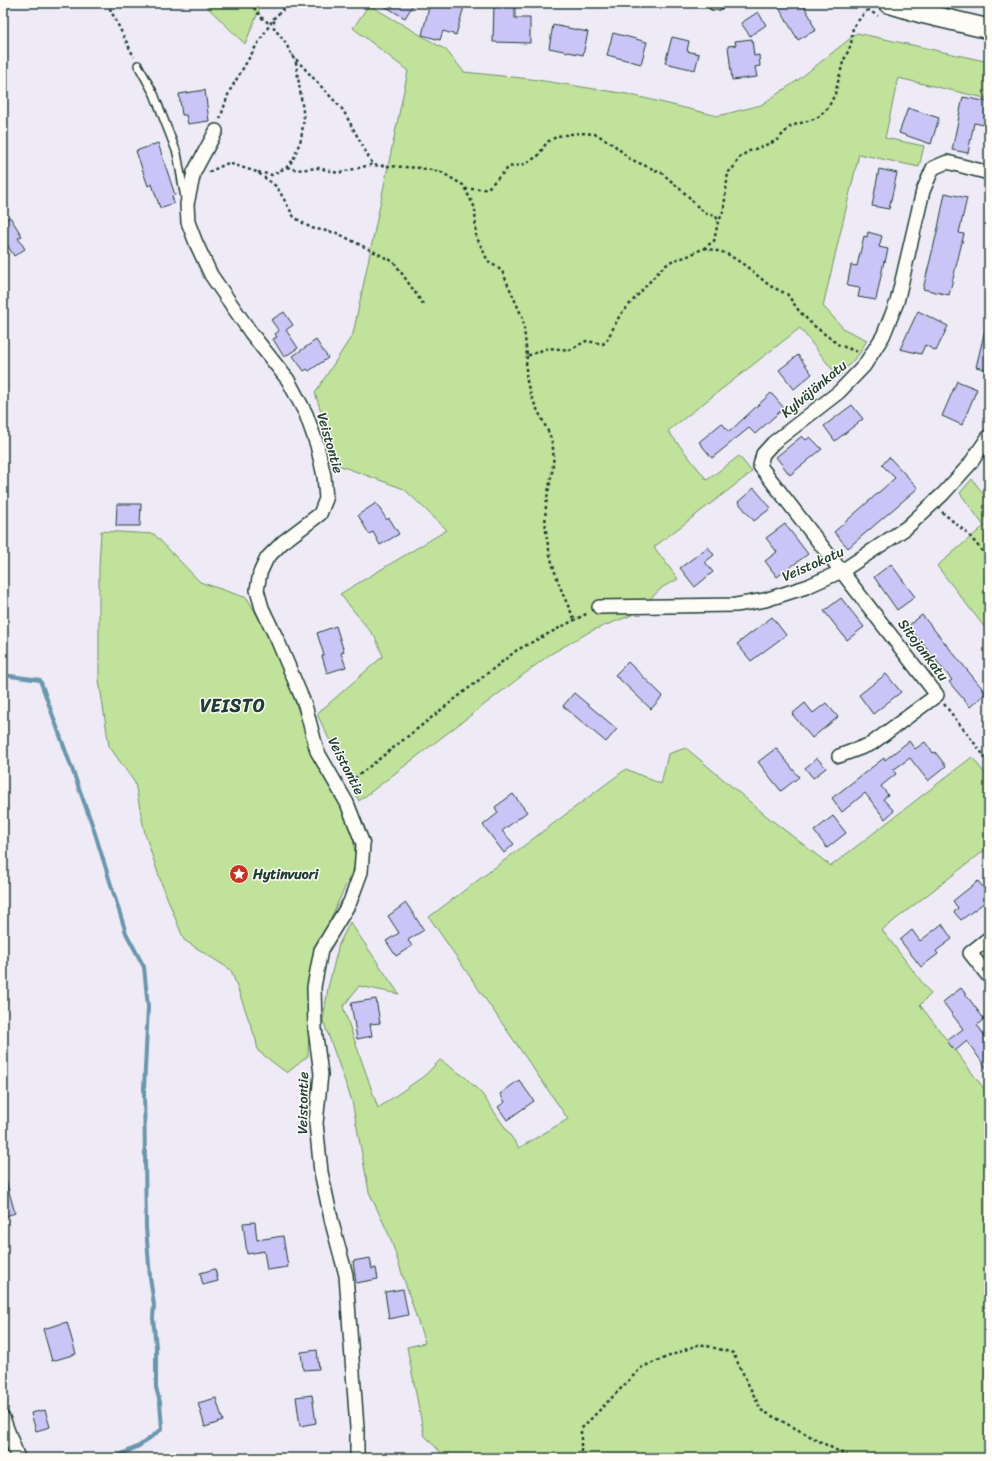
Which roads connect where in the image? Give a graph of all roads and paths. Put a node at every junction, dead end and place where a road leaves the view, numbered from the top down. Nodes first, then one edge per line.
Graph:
1 (107, 3) edge
2 (250, 3) edge
3 (290, 3) edge
4 (714, 3) edge
5 (717, 3) edge
6 (888, 3) edge
7 (867, 10) dead end
8 (274, 18) junction
9 (270, 24) junction
10 (989, 29) edge
11 (291, 53) junction
12 (138, 65) joint
13 (216, 131) joint
14 (373, 165) junction
15 (287, 167) junction
16 (257, 172) junction
17 (207, 173) dead end
18 (989, 173) edge
19 (465, 189) junction
20 (187, 204) junction
21 (718, 222) junction
22 (704, 248) junction
23 (423, 304) dead end
24 (527, 356) junction
25 (869, 358) junction
26 (989, 436) edge
27 (933, 503) junction
28 (989, 559) edge
29 (842, 571) junction
30 (599, 608) joint
31 (576, 620) junction
32 (937, 695) junction
33 (838, 756) dead end
34 (989, 762) edge
35 (340, 790) junction
36 (989, 938) edge
37 (989, 977) edge
38 (3, 1418) edge
39 (18, 1458) edge
40 (357, 1458) edge
41 (581, 1458) edge
42 (851, 1458) edge

1 - 12 path
2 - 9 path
3 - 8 path
4 - 5 street
6 - 10 street
7 - 21 path
8 - 9 path
8 - 11 path
9 - 13 path
11 - 14 path
11 - 15 path
12 - 20 lane
13 - 20 street, Veistontie
14 - 15 path
14 - 19 path
15 - 16 path
16 - 17 path
16 - 23 path
18 - 25 street, Kylväjänkatu
19 - 21 path
19 - 24 path
20 - 35 street, Veistontie
21 - 22 path
22 - 24 path
22 - 25 path
24 - 31 path
25 - 29 street, Kylväjänkatu
26 - 27 street, Veistokatu
27 - 28 path
27 - 29 street, Veistokatu
29 - 30 street, Veistokatu
29 - 32 street, Sitojankatu
30 - 31 path
31 - 35 path
32 - 33 street, Sitojankatu
32 - 34 path
35 - 40 street, Veistontie
36 - 37 street
38 - 39 street
41 - 42 path

